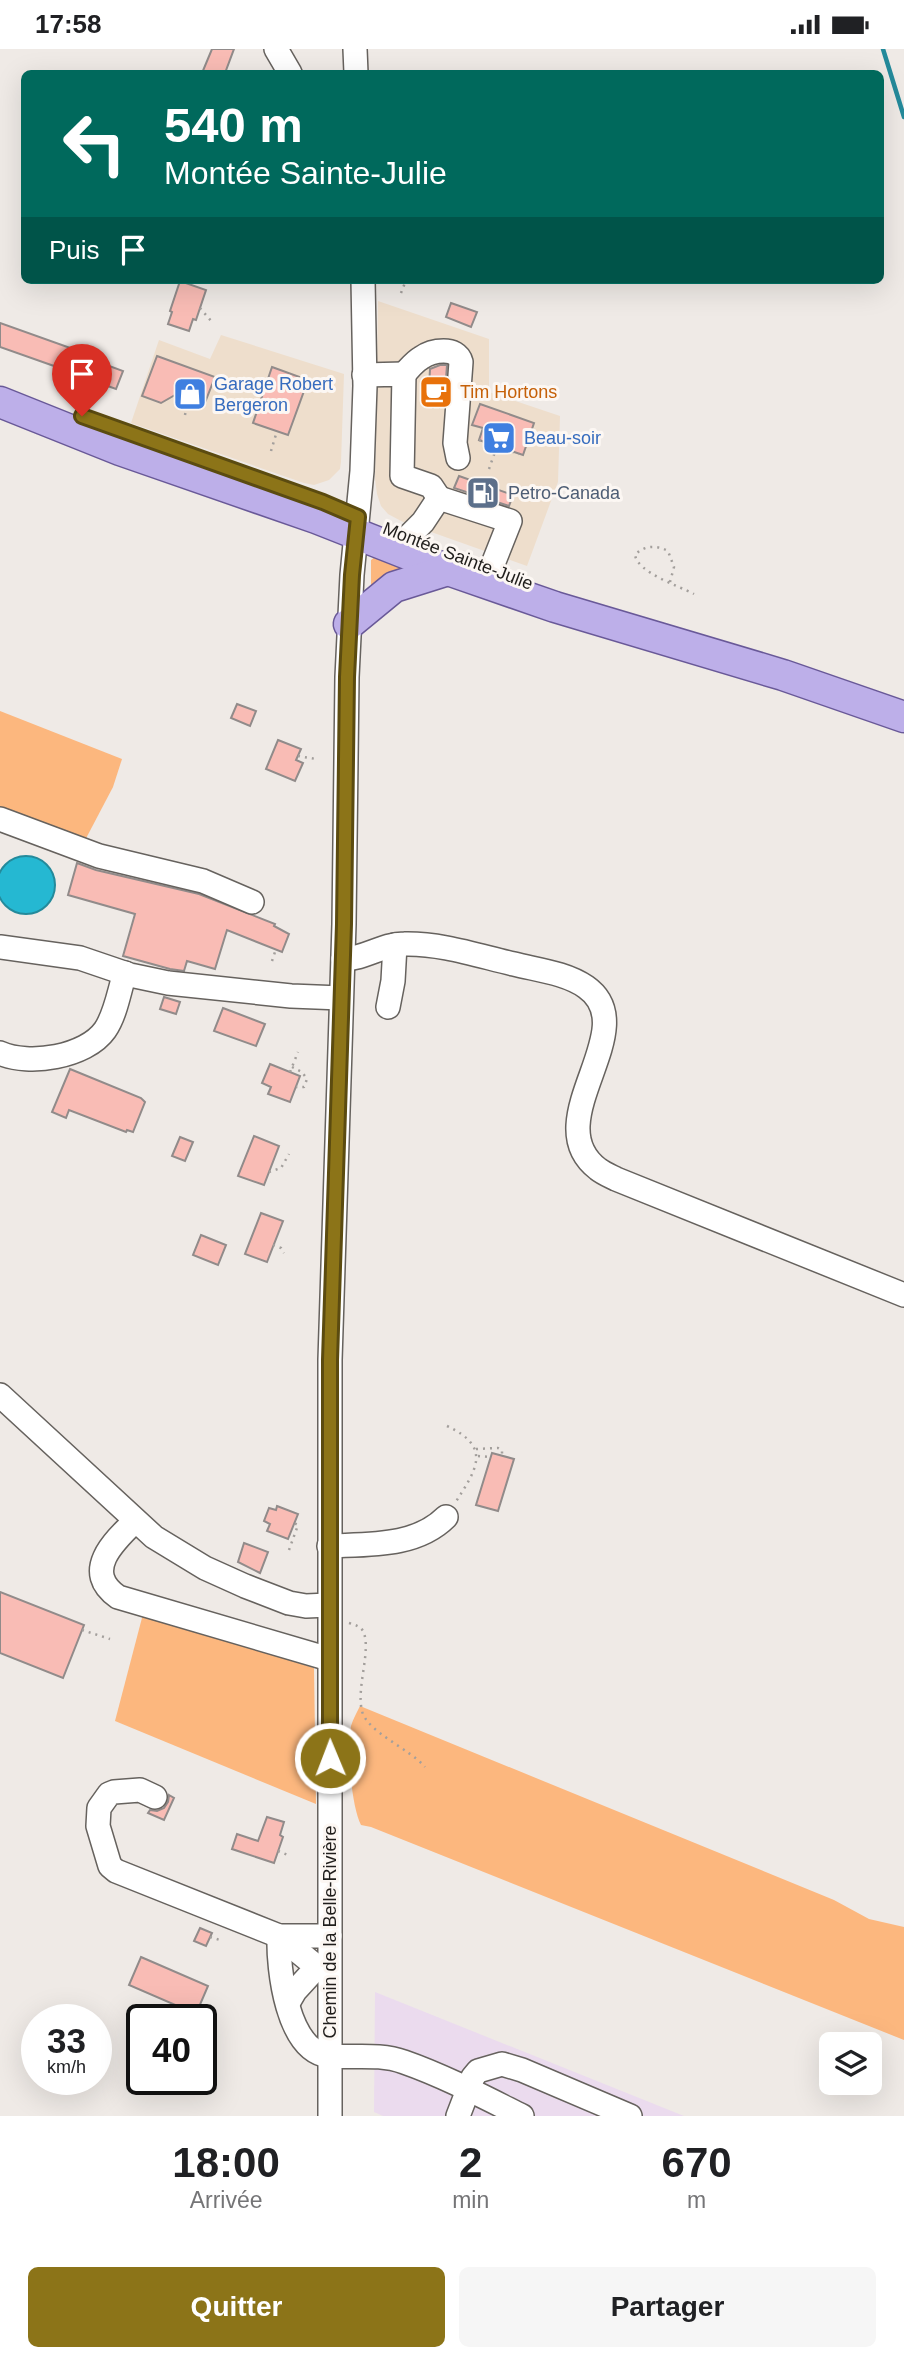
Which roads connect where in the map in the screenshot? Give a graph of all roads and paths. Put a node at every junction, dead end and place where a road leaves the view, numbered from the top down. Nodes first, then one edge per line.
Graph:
1 (276, 49) edge
2 (355, 49) edge
3 (288, 70) edge
4 (356, 70) edge
5 (363, 284) edge
6 (404, 284) edge
7 (401, 293) dead end
8 (200, 308) dead end
9 (212, 322) dead end
10 (430, 369) dead end
11 (364, 375) junction
12 (404, 375) junction
13 (0, 387) edge
14 (188, 400) dead end
15 (0, 401) edge
16 (428, 407) dead end
17 (185, 415) dead end
18 (277, 431) dead end
19 (479, 440) dead end
20 (497, 446) junction
21 (271, 451) dead end
22 (519, 454) dead end
23 (403, 458) junction
24 (458, 458) dead end
25 (489, 469) dead end
26 (362, 471) junction
27 (439, 498) junction
28 (357, 526) junction
29 (407, 538) junction
30 (491, 569) junction
31 (448, 570) junction
32 (670, 582) junction
33 (695, 594) dead end
34 (349, 624) junction
35 (677, 643) junction
36 (904, 717) edge
37 (298, 756) dead end
38 (316, 759) dead end
39 (0, 819) edge
40 (252, 902) dead end
41 (396, 945) junction
42 (0, 947) edge
43 (275, 949) dead end
44 (343, 959) junction
45 (272, 961) dead end
46 (124, 973) junction
47 (341, 998) junction
48 (388, 1007) dead end
49 (298, 1052) dead end
50 (0, 1053) edge
51 (292, 1067) junction
52 (290, 1072) dead end
53 (296, 1087) dead end
54 (289, 1154) dead end
55 (269, 1172) dead end
56 (273, 1245) dead end
57 (284, 1253) dead end
58 (904, 1295) edge
59 (0, 1395) edge
60 (447, 1426) dead end
61 (476, 1448) junction
62 (478, 1456) junction
63 (502, 1456) dead end
64 (490, 1457) dead end
65 (446, 1517) joint
66 (135, 1521) junction
67 (294, 1523) dead end
68 (329, 1546) junction
69 (289, 1551) dead end
70 (329, 1613) junction
71 (82, 1630) dead end
72 (110, 1639) dead end
73 (329, 1659) junction
74 (425, 1767) dead end
75 (155, 1797) dead end
76 (278, 1851) dead end
77 (290, 1856) dead end
78 (279, 1936) junction
79 (330, 1936) junction
80 (210, 1937) dead end
81 (223, 1941) dead end
82 (324, 1967) junction
83 (288, 2003) junction
84 (330, 2056) junction
85 (467, 2091) junction
86 (330, 2116) edge
87 (458, 2116) edge
88 (522, 2116) edge
89 (630, 2116) edge

1 - 3 street
2 - 4 street
5 - 11 street, Chemin de la Belle-Rivière
6 - 7 path
8 - 9 path
10 - 16 path
11 - 12 street
11 - 26 street, Chemin de la Belle-Rivière
12 - 23 street
12 - 24 street
13 - 28 main road, Montée Sainte-Julie
14 - 17 path
15 - 28 main road, Montée Sainte-Julie
18 - 21 path
19 - 20 path
20 - 22 path
20 - 25 path
23 - 26 street
23 - 27 street
26 - 28 street, Chemin de la Belle-Rivière
27 - 29 street
27 - 30 street
28 - 29 main road, Montée Sainte-Julie
28 - 31 main road, Montée Sainte-Julie
28 - 34 street, Chemin de la Belle-Rivière
29 - 30 main road, Montée Sainte-Julie
30 - 35 main road, Montée Sainte-Julie
31 - 34 main road
31 - 35 main road, Montée Sainte-Julie
32 - 32 path
32 - 33 path
34 - 44 street, Chemin de la Belle-Rivière
35 - 36 main road, Montée Sainte-Julie
37 - 38 path
39 - 40 street
41 - 44 street
41 - 48 street
41 - 58 street
42 - 46 street
43 - 45 path
44 - 47 street, Chemin de la Belle-Rivière
46 - 47 street
46 - 50 street
47 - 68 street, Chemin de la Belle-Rivière
49 - 51 path
51 - 52 path
51 - 53 path
54 - 55 path
56 - 57 path
59 - 66 street
60 - 61 path
61 - 62 path
61 - 63 path
62 - 64 path
62 - 65 path
65 - 68 street
66 - 70 street
66 - 73 street
67 - 69 path
68 - 70 street, Chemin de la Belle-Rivière
70 - 73 street, Chemin de la Belle-Rivière
70 - 74 path
71 - 72 path
73 - 79 street, Chemin de la Belle-Rivière
75 - 78 street
76 - 77 path
78 - 79 street
78 - 82 street
78 - 83 street
79 - 82 street, Chemin de la Belle-Rivière
80 - 81 path
82 - 83 street
82 - 84 street, Chemin de la Belle-Rivière
83 - 84 street
84 - 85 street
84 - 86 street, Chemin de la Belle-Rivière
85 - 87 street
85 - 88 street
85 - 89 street

